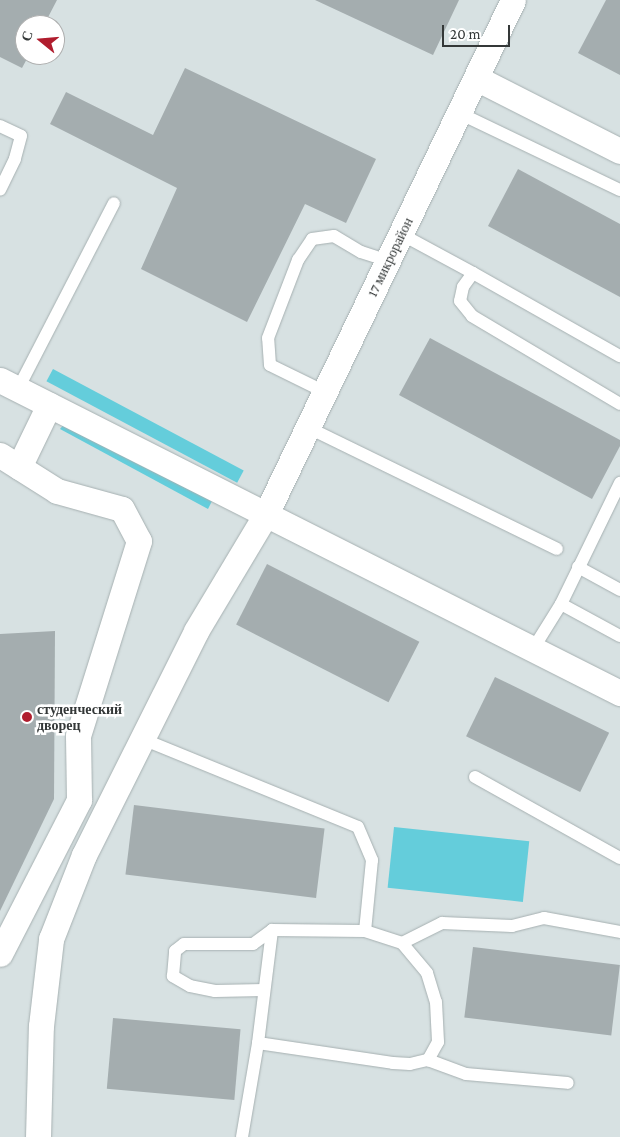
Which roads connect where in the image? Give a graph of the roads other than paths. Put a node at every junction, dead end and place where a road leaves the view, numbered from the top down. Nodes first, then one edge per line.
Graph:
1 (513, 0) edge
2 (476, 78) junction
3 (459, 113) junction
4 (0, 126) edge
5 (620, 151) edge
6 (0, 190) edge
7 (620, 190) edge
8 (114, 203) dead end
9 (401, 234) junction
10 (388, 261) junction
11 (473, 273) junction
12 (620, 356) edge
13 (9, 385) edge
14 (325, 392) junction
15 (620, 404) edge
16 (50, 405) junction
17 (307, 427) junction
18 (10, 461) edge
19 (620, 483) edge
20 (266, 514) junction
21 (557, 549) dead end
22 (578, 567) junction
23 (620, 590) edge
24 (560, 604) junction
25 (620, 636) edge
26 (533, 649) junction
27 (620, 692) edge
28 (140, 738) junction
29 (475, 777) dead end
30 (620, 858) edge
31 (272, 930) junction
32 (366, 931) junction
33 (620, 932) edge
34 (402, 943) junction
35 (0, 954) edge
36 (264, 990) junction
37 (258, 1043) junction
38 (428, 1060) junction
39 (568, 1083) dead end
40 (38, 1137) edge
41 (242, 1137) edge

1 - 2 street, 17 микрорайон
2 - 3 street, 17 микрорайон
2 - 5 street
3 - 7 lane
3 - 9 street, 17 микрорайон
4 - 6 lane
8 - 13 lane
9 - 10 street, 17 микрорайон
9 - 11 lane
10 - 14 street, 17 микрорайон
10 - 14 lane
11 - 12 lane
11 - 15 lane
13 - 16 street
14 - 17 street, 17 микрорайон
16 - 18 street
16 - 20 street
17 - 20 street, 17 микрорайон
17 - 21 lane
18 - 35 street
19 - 22 lane
20 - 26 street
20 - 28 street, 17 микрорайон
22 - 23 lane
22 - 24 lane
24 - 25 lane
24 - 26 lane
26 - 27 street
28 - 32 lane
28 - 40 street, 17 микрорайон
29 - 30 lane
31 - 32 lane
31 - 36 lane
31 - 36 lane
32 - 34 lane
33 - 34 lane
34 - 38 lane
36 - 37 lane
37 - 38 lane
37 - 41 lane
38 - 39 lane

